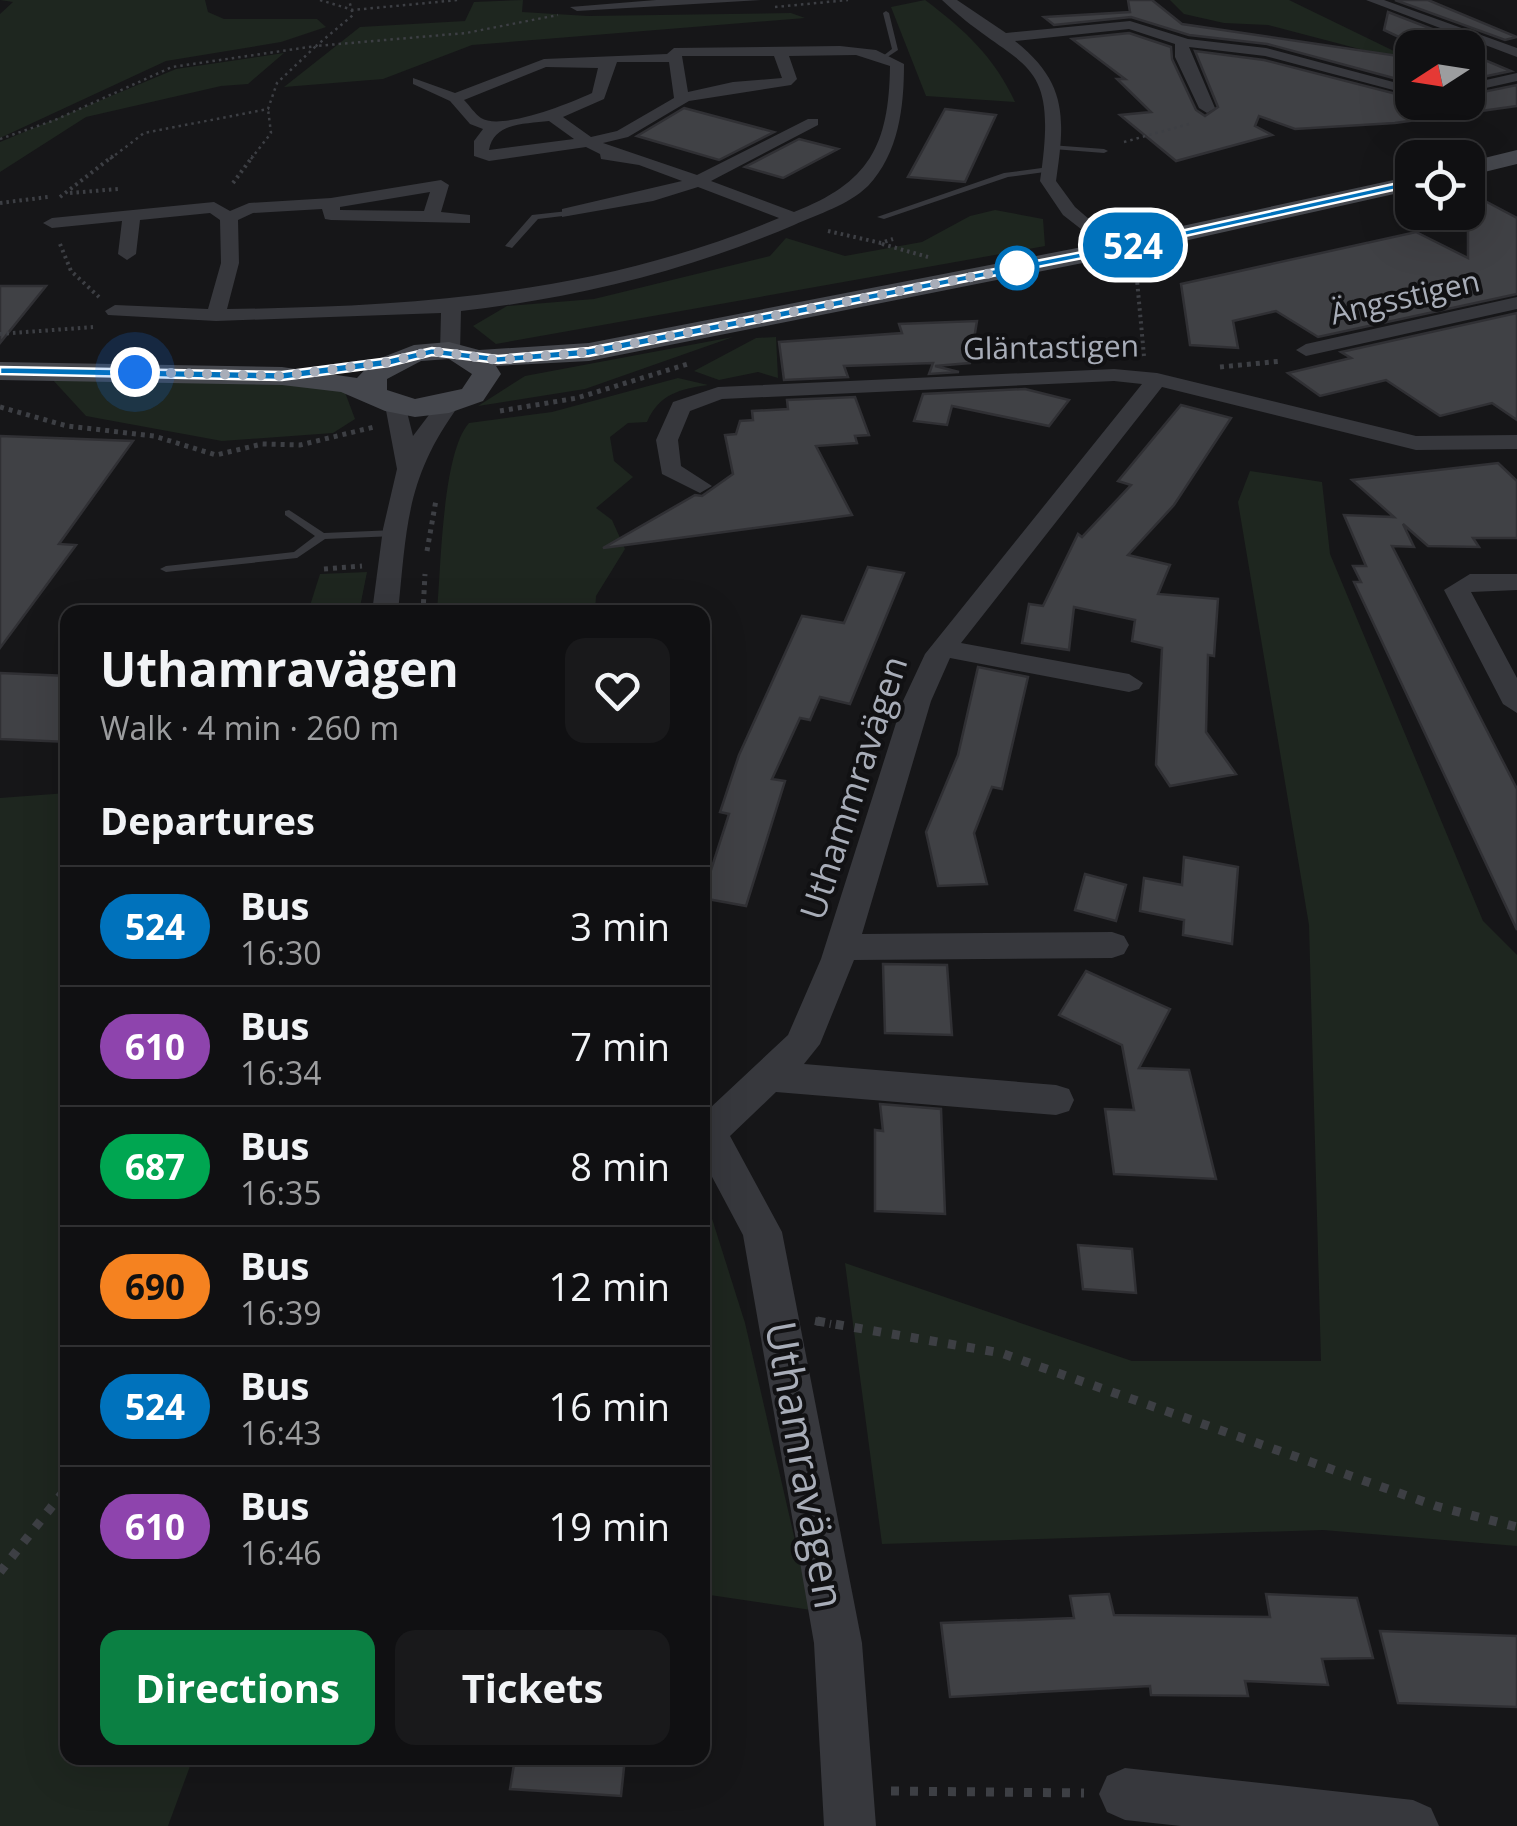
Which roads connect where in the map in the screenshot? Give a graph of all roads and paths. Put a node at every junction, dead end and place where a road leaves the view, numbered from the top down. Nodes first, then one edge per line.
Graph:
1 (320, 0) edge
2 (349, 0) edge
3 (458, 0) edge
4 (848, 0) edge
5 (948, 0) edge
6 (1372, 0) edge
7 (432, 1) edge
8 (758, 4) edge
9 (1111, 8) dead end
10 (353, 10) junction
11 (571, 10) joint
12 (886, 12) dead end
13 (1130, 26) junction
14 (1002, 38) junction
15 (1186, 42) junction
16 (316, 46) junction
17 (780, 52) junction
18 (1517, 53) edge
19 (886, 56) junction
20 (675, 58) junction
21 (607, 64) junction
22 (1517, 77) edge
23 (418, 81) dead end
24 (1485, 84) edge
25 (1395, 89) edge
26 (455, 98) junction
27 (682, 98) junction
28 (1207, 108) joint
29 (268, 109) junction
30 (552, 116) junction
31 (813, 122) dead end
32 (493, 127) junction
33 (0, 139) edge
34 (588, 142) junction
35 (1053, 144) junction
36 (1104, 151) dead end
37 (1517, 157) edge
38 (1485, 165) edge
39 (1050, 169) junction
40 (696, 182) junction
41 (234, 183) dead end
42 (1395, 187) edge
43 (332, 203) junction
44 (222, 213) junction
45 (568, 213) joint
46 (431, 216) junction
47 (131, 217) junction
48 (882, 217) dead end
49 (794, 218) junction
50 (464, 219) dead end
51 (52, 223) junction
52 (509, 246) dead end
53 (127, 254) dead end
54 (1120, 258) junction
55 (1517, 303) edge
56 (451, 308) junction
57 (115, 311) joint
58 (420, 311) junction
59 (216, 315) junction
60 (90, 328) dead end
61 (0, 334) edge
62 (1306, 350) joint
63 (402, 358) junction
64 (469, 365) junction
65 (1216, 368) dead end
66 (0, 370) edge
67 (282, 376) junction
68 (1156, 379) junction
69 (384, 399) junction
70 (450, 404) junction
71 (1517, 442) edge
72 (408, 468) junction
73 (700, 486) dead end
74 (438, 490) dead end
75 (289, 513) dead end
76 (395, 533) junction
77 (322, 536) junction
78 (166, 569) dead end
79 (1517, 582) edge
80 (386, 605) edge
81 (423, 605) edge
82 (943, 648) junction
83 (1129, 683) dead end
84 (1517, 704) edge
85 (1112, 944) dead end
86 (841, 947) junction
87 (769, 1076) junction
88 (1056, 1100) dead end
89 (710, 1124) edge
90 (710, 1132) edge
91 (778, 1316) junction
92 (60, 1496) edge
93 (1517, 1527) edge
94 (0, 1572) edge
95 (1125, 1794) joint
96 (849, 1808) edge
97 (1288, 1819) edge
98 (1414, 1826) edge

1 - 10 path
2 - 10 path
3 - 7 path
4 - 8 path
5 - 14 street
6 - 18 street
7 - 10 path
8 - 11 street
9 - 13 street
10 - 16 path
11 - 16 path
12 - 19 lane
13 - 14 street
13 - 15 street
14 - 35 street
15 - 25 street
15 - 28 street
16 - 29 path
16 - 33 path
17 - 19 street
17 - 20 street
17 - 27 street
19 - 49 street
20 - 21 street
20 - 27 street
21 - 26 street
21 - 30 street
22 - 24 street
23 - 26 street
26 - 32 street
27 - 34 street
28 - 35 path
29 - 41 path
29 - 51 path
30 - 32 street
30 - 34 street
31 - 40 street
32 - 34 street
34 - 40 street
35 - 36 lane
35 - 39 street
37 - 38 main road
39 - 48 lane
39 - 54 street
40 - 45 street
40 - 49 street
42 - 54 main road
43 - 44 street
43 - 46 street
43 - 46 street
44 - 47 street
44 - 59 street
45 - 52 lane
46 - 50 street
47 - 51 street
47 - 53 street
49 - 56 street
51 - 57 path
54 - 64 main road
54 - 68 path
55 - 62 street, Ängsstigen
56 - 58 street
56 - 64 street
57 - 59 street
58 - 59 street
58 - 63 street
60 - 61 path
62 - 65 path
63 - 64 main road
63 - 67 main road
63 - 69 main road
64 - 70 main road
66 - 67 main road
67 - 69 main road
68 - 71 street, Gläntastigen
68 - 73 street, Gläntastigen
68 - 82 street, Uthammravägen
69 - 70 main road
69 - 72 street
70 - 72 street
72 - 76 street
74 - 81 path
75 - 77 lane
76 - 77 lane
76 - 80 street
77 - 78 lane
79 - 84 street
82 - 83 street
82 - 86 street, Uthammravägen
85 - 86 street
86 - 87 street, Uthammravägen
87 - 88 street
87 - 89 street, Uthammravägen
90 - 91 street, Uthamravägen
91 - 93 path
91 - 96 street, Uthamravägen
92 - 94 path
95 - 96 path
95 - 97 street
97 - 98 street

